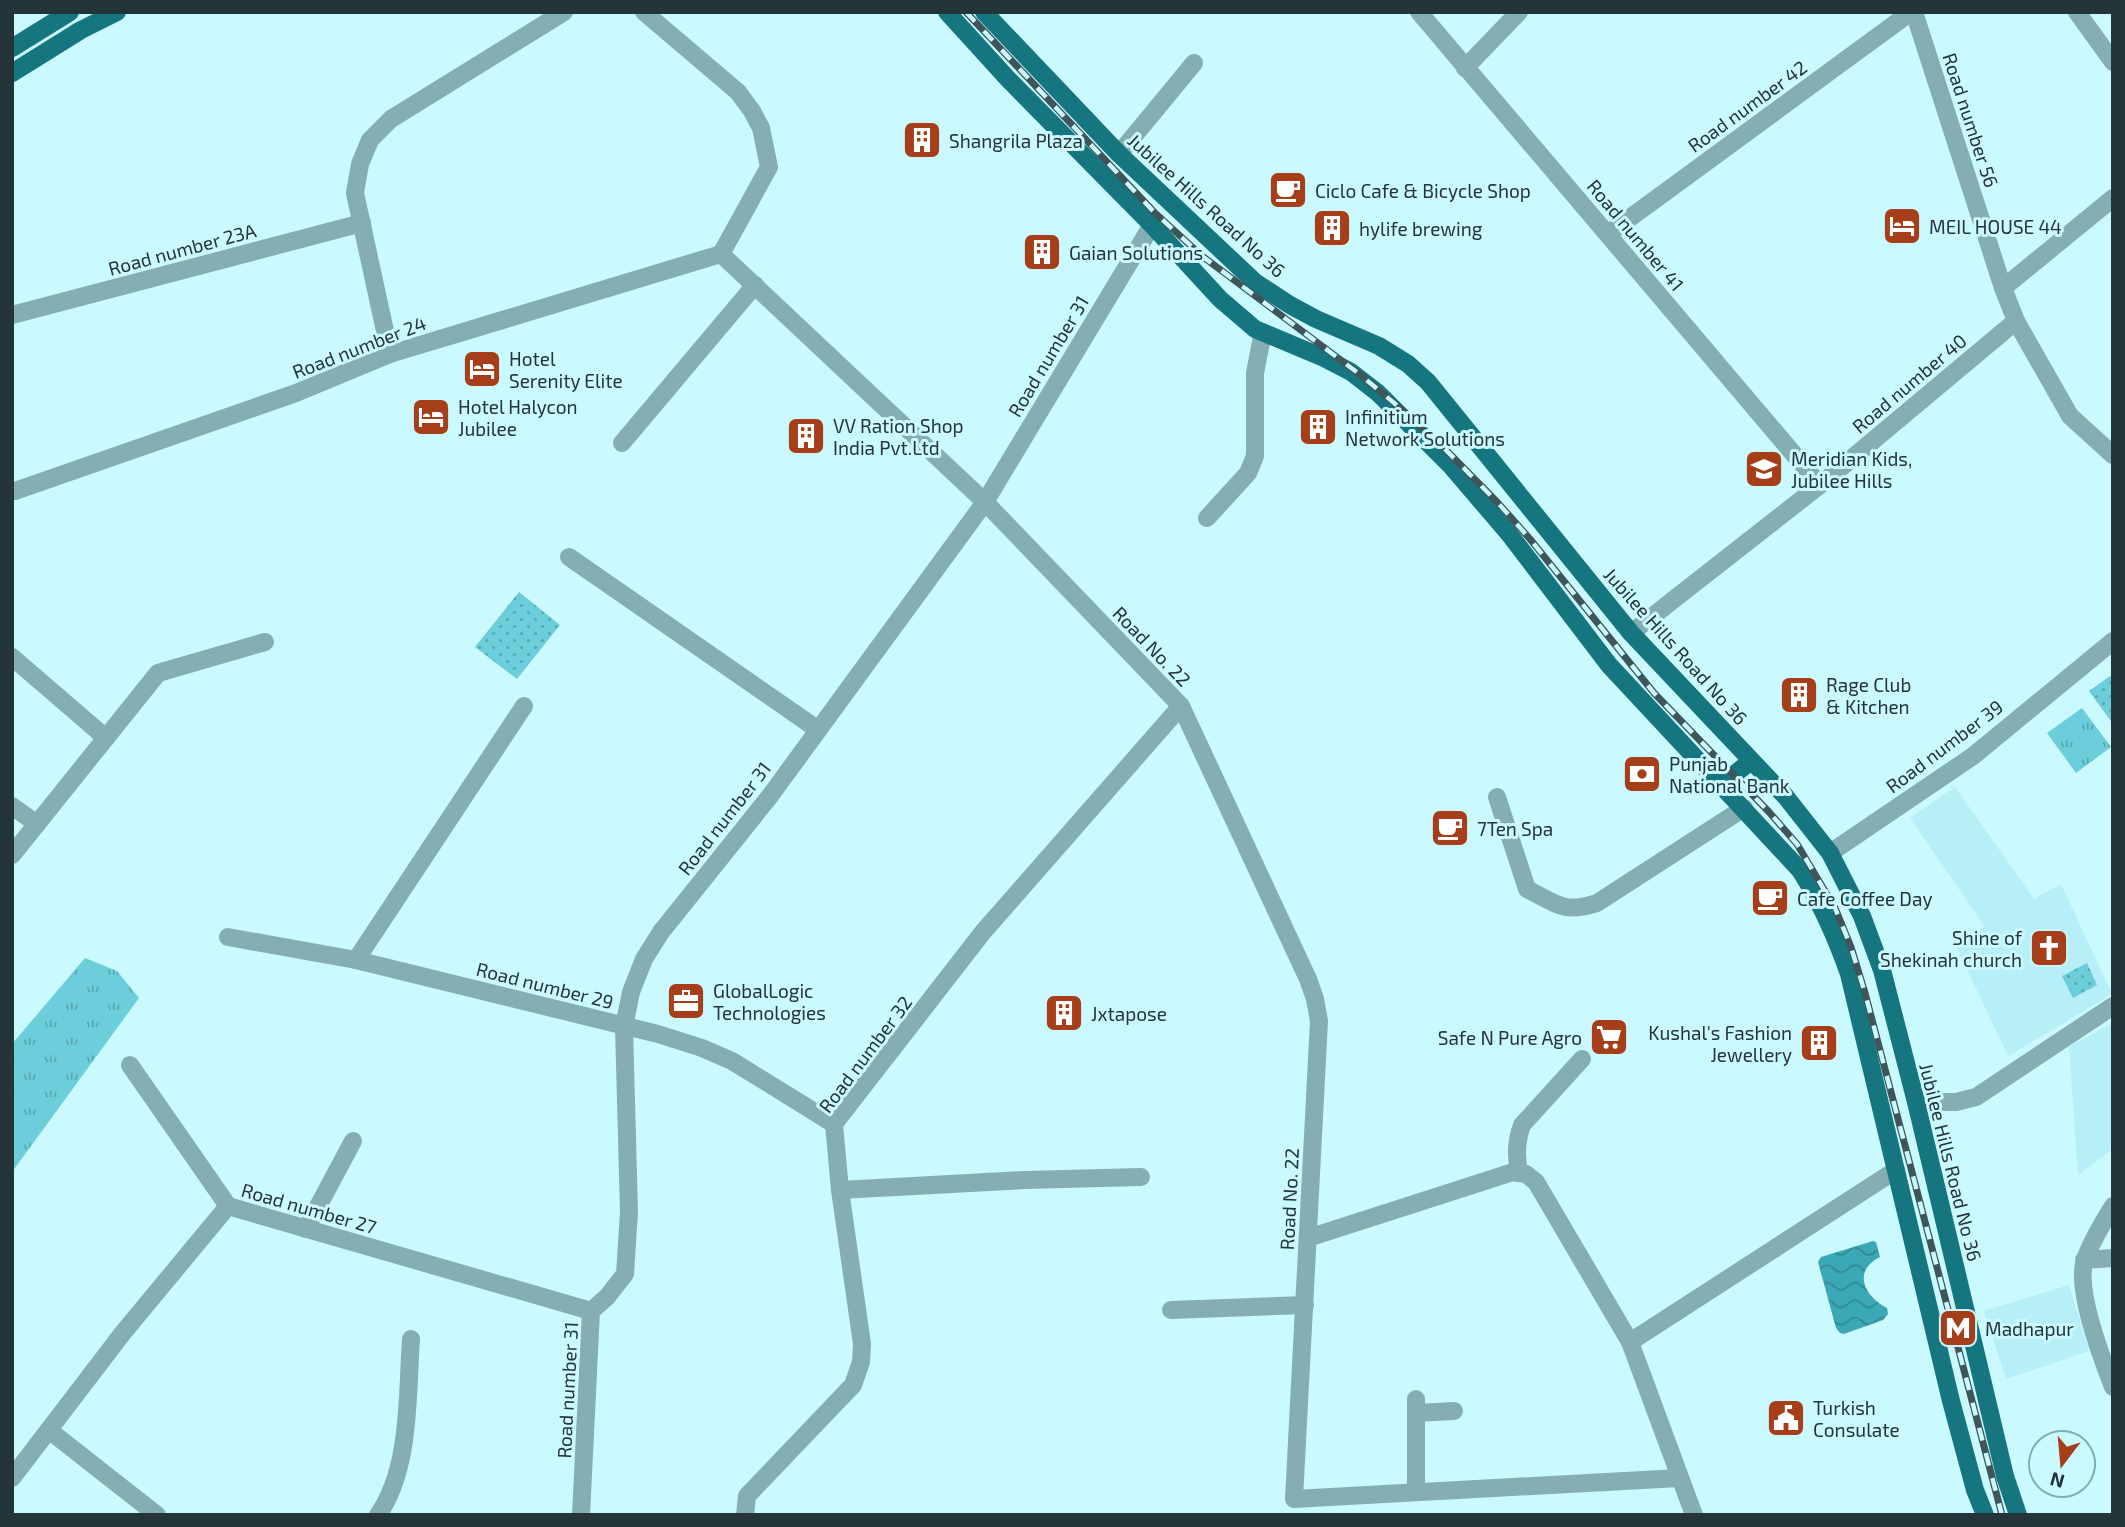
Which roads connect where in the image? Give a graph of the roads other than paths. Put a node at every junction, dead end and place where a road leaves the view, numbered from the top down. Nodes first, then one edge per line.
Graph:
1 (70, 12) edge
2 (117, 12) edge
3 (564, 12) edge
4 (644, 12) edge
5 (947, 12) edge
6 (984, 12) edge
7 (1419, 12) edge
8 (1519, 12) edge
9 (1913, 12) edge
10 (2077, 12) edge
11 (12, 48) edge
12 (1030, 59) junction
13 (1194, 62) dead end
14 (2113, 62) edge
15 (1465, 68) junction
16 (12, 73) edge
17 (1008, 79) junction
18 (1119, 154) junction
19 (2113, 198) edge
20 (362, 223) junction
21 (1152, 225) junction
22 (1608, 234) junction
23 (721, 254) junction
24 (755, 285) junction
25 (2003, 288) junction
26 (12, 315) edge
27 (2016, 321) junction
28 (1263, 332) junction
29 (390, 354) junction
30 (622, 443) dead end
31 (2113, 455) edge
32 (1820, 485) junction
33 (15, 491) dead end
34 (985, 502) junction
35 (1207, 518) dead end
36 (569, 557) dead end
37 (1631, 633) junction
38 (2113, 641) edge
39 (265, 642) dead end
40 (12, 657) edge
41 (524, 706) dead end
42 (1181, 706) junction
43 (817, 729) junction
44 (106, 738) junction
45 (1751, 761) junction
46 (1721, 785) junction
47 (1497, 797) dead end
48 (12, 806) edge
49 (1744, 808) junction
50 (37, 824) junction
51 (1830, 853) junction
52 (12, 855) edge
53 (228, 937) dead end
54 (356, 960) junction
55 (2113, 1006) edge
56 (624, 1027) junction
57 (1583, 1059) dead end
58 (130, 1065) dead end
59 (1916, 1102) junction
60 (834, 1125) junction
61 (353, 1141) dead end
62 (1896, 1170) junction
63 (1520, 1173) junction
64 (1141, 1177) dead end
65 (840, 1190) junction
66 (228, 1206) junction
67 (2113, 1206) edge
68 (306, 1229) junction
69 (1308, 1238) junction
70 (2113, 1258) edge
71 (2084, 1260) junction
72 (1305, 1305) junction
73 (1171, 1310) dead end
74 (591, 1311) junction
75 (411, 1339) dead end
76 (1630, 1342) junction
77 (2113, 1387) edge
78 (1454, 1411) dead end
79 (50, 1431) junction
80 (12, 1478) edge
81 (1679, 1478) junction
82 (1416, 1492) junction
83 (157, 1515) edge
84 (378, 1515) edge
85 (582, 1515) edge
86 (745, 1515) edge
87 (1694, 1515) edge
88 (1985, 1515) edge
89 (2018, 1515) edge

1 - 11 main road
2 - 16 main road
3 - 20 street
4 - 23 street
5 - 17 main road
6 - 12 main road, Jubilee Hills Road No 36
7 - 15 street, Road number 41
8 - 15 street
9 - 22 street, Road number 42
9 - 25 street, Road number 56
10 - 14 street
12 - 17 main road
12 - 18 main road, Jubilee Hills Road No 36
13 - 18 street
15 - 22 street, Road number 41
17 - 21 main road
18 - 37 main road, Jubilee Hills Road No 36
19 - 25 street
20 - 26 street, Road number 23A
20 - 29 street
21 - 28 main road
21 - 34 street, Road number 31
22 - 32 street, Road number 41
23 - 24 street, Road No. 22
23 - 29 street, Road number 24
24 - 30 street
24 - 34 street, Road No. 22
25 - 27 street, Road number 56
27 - 31 street, Road number 56
27 - 32 street, Road number 40
28 - 35 street
28 - 46 main road
29 - 33 street, Road number 24
32 - 37 street, Road number 40
34 - 42 street, Road No. 22
34 - 43 street, Road number 31
36 - 43 street
37 - 45 main road, Jubilee Hills Road No 36
38 - 51 street, Road number 39
39 - 44 street
40 - 44 street
41 - 54 street
42 - 60 street, Road number 32
42 - 69 street, Road No. 22
43 - 56 street, Road number 31
44 - 50 street
45 - 46 main road
45 - 51 main road, Jubilee Hills Road No 36
46 - 49 main road
47 - 49 street
48 - 50 street
49 - 62 main road
50 - 52 street
51 - 59 main road, Jubilee Hills Road No 36
53 - 54 street, Road number 29
54 - 56 street, Road number 29
55 - 59 street
56 - 60 street, Road number 29
56 - 74 street, Road number 31
57 - 63 street
58 - 66 street
59 - 89 main road, Jubilee Hills Road No 36
60 - 65 street, Road number 32
61 - 68 street
62 - 76 street
62 - 88 main road
63 - 69 street
63 - 76 street
64 - 65 street
65 - 86 street, Road number 32
66 - 68 street, Road number 27
66 - 79 street, Road number 27
67 - 71 street
68 - 74 street, Road number 27
69 - 72 street, Road No. 22
70 - 71 street
71 - 77 street
72 - 73 street
72 - 82 street, Road No. 22
74 - 85 street, Road number 31
75 - 84 street
76 - 81 street
78 - 82 street
79 - 80 street, Road number 27
79 - 83 street
81 - 82 street
81 - 87 street

